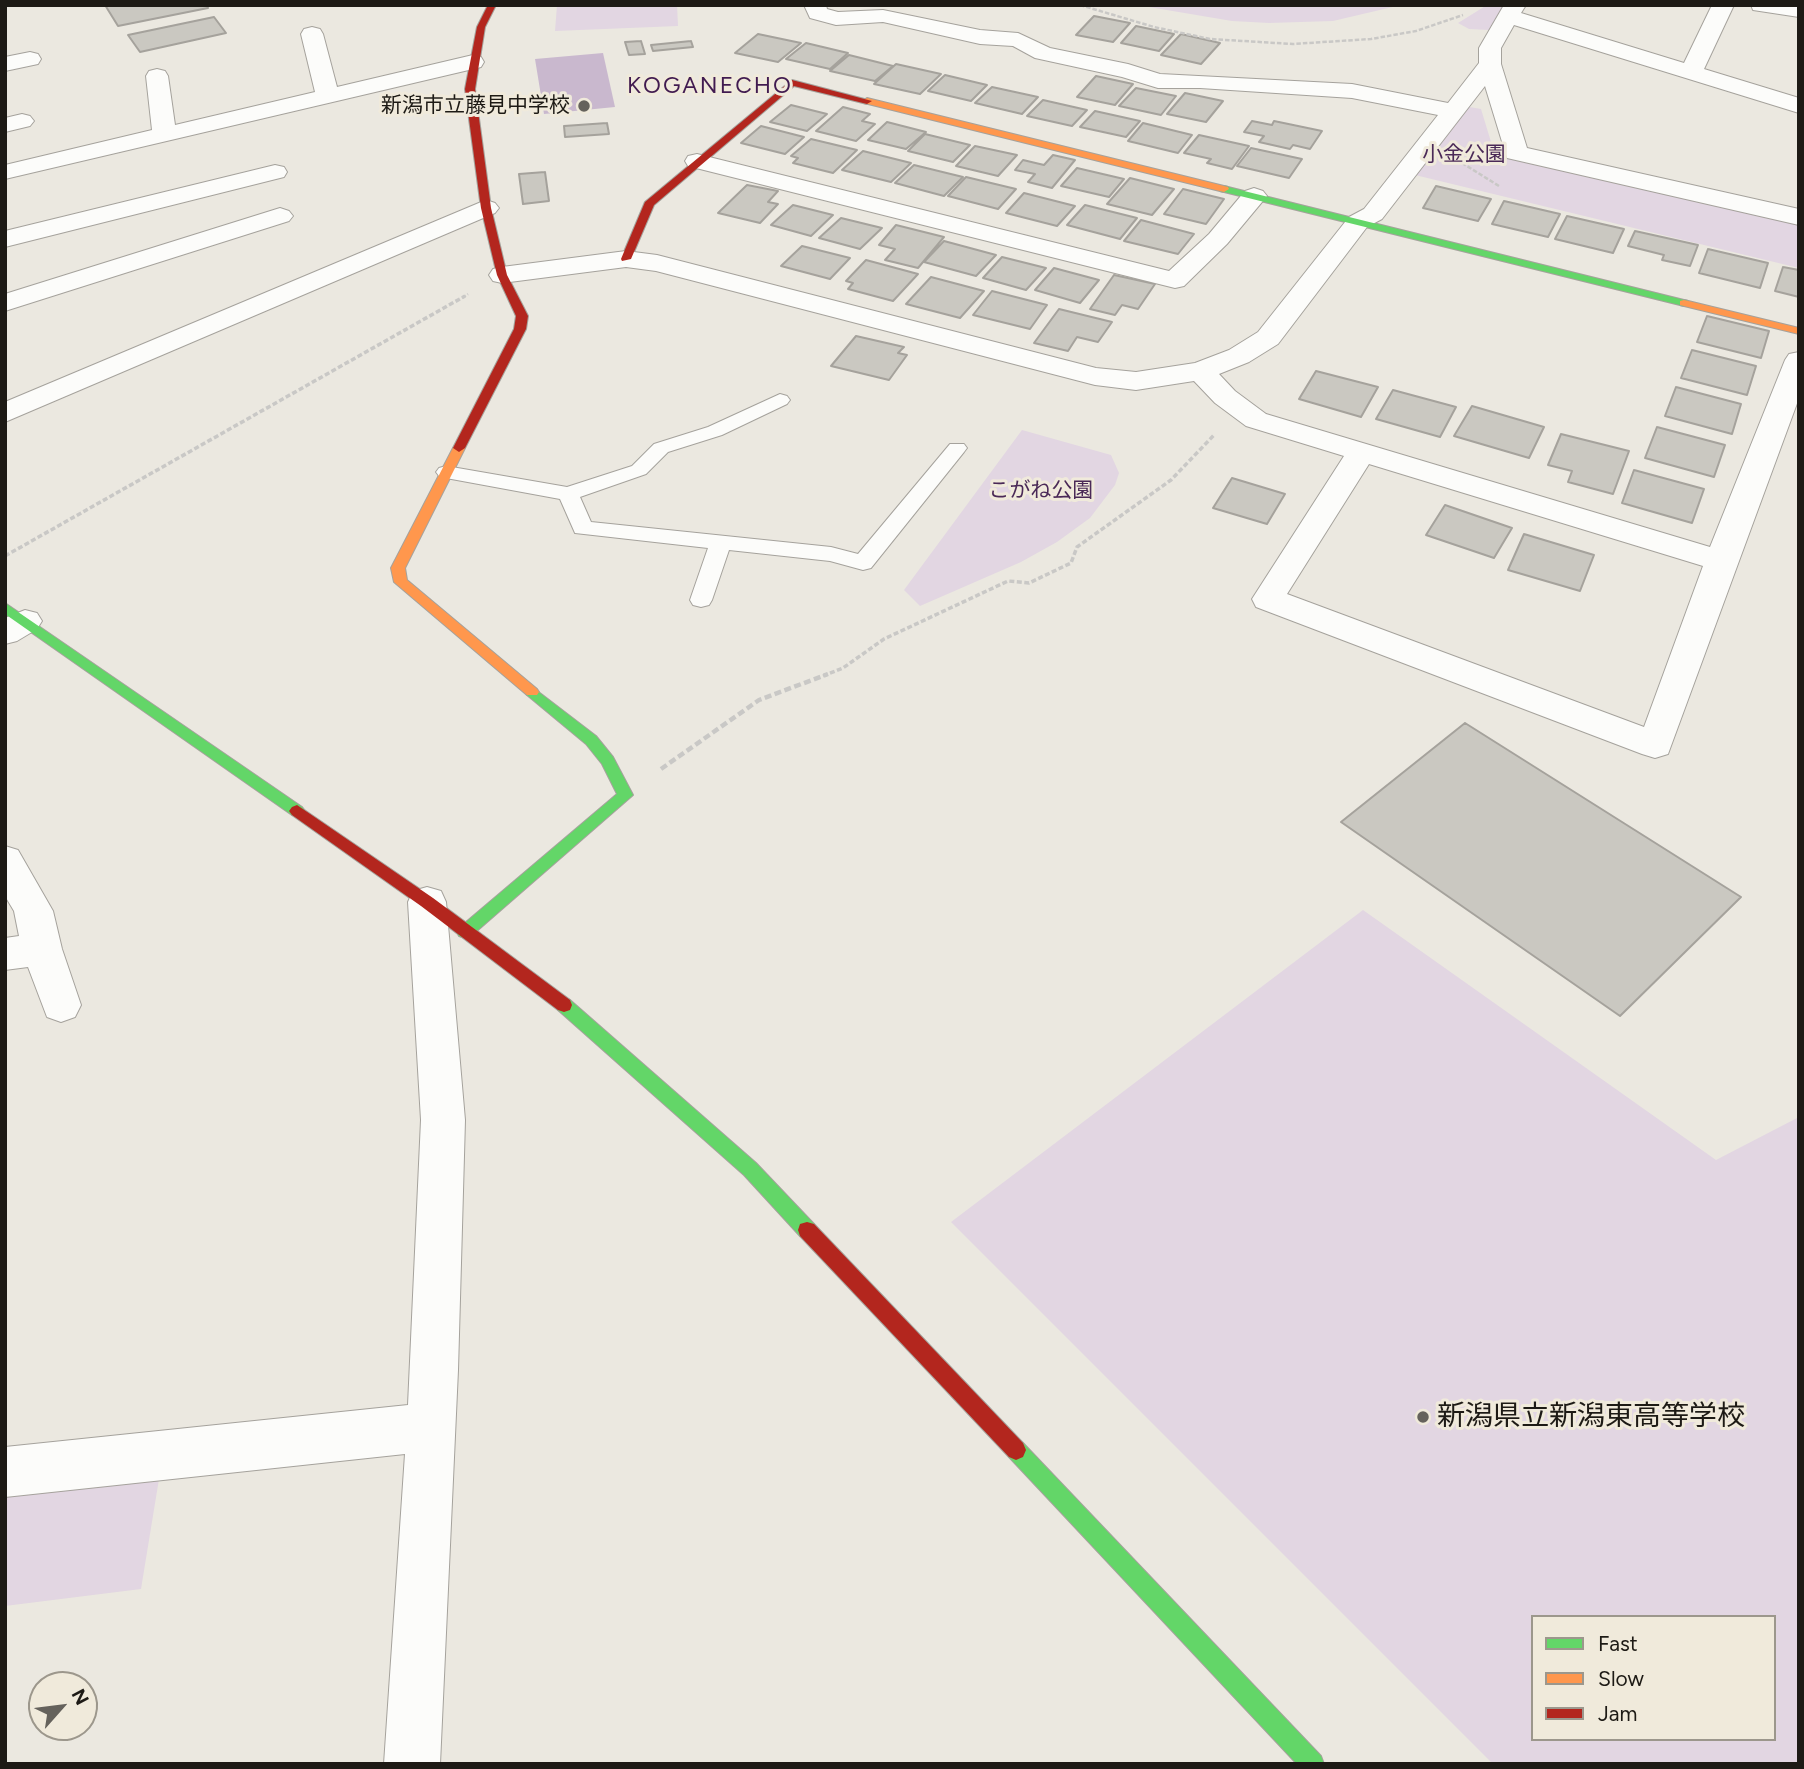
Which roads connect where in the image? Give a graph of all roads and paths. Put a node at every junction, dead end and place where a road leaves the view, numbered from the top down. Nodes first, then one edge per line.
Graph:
1 (492, 5) edge
2 (815, 5) edge
3 (1080, 5) edge
4 (1723, 5) edge
5 (1761, 5) edge
6 (878, 11) edge
7 (1470, 11) dead end
8 (1511, 11) edge
9 (1799, 11) edge
10 (312, 34) dead end
11 (30, 59) dead end
12 (473, 62) junction
13 (5, 64) edge
14 (1490, 64) junction
15 (1691, 73) junction
16 (157, 76) dead end
17 (328, 96) junction
18 (1799, 106) edge
19 (1451, 111) junction
20 (164, 134) junction
21 (698, 161) junction
22 (13, 167) edge
23 (275, 172) dead end
24 (1254, 196) junction
25 (486, 208) junction
26 (280, 216) dead end
27 (1799, 216) edge
28 (1358, 222) junction
29 (5, 239) edge
30 (626, 259) junction
31 (502, 275) junction
32 (5, 303) edge
33 (1799, 331) edge
34 (1799, 360) edge
35 (1201, 371) junction
36 (1225, 397) junction
37 (780, 400) dead end
38 (5, 413) edge
39 (957, 448) dead end
40 (1361, 453) junction
41 (446, 472) junction
42 (568, 494) junction
43 (720, 542) junction
44 (5, 556) edge
45 (1721, 561) junction
46 (701, 600) dead end
47 (12, 621) edge
48 (625, 795) junction
49 (5, 860) edge
50 (427, 902) junction
51 (465, 932) junction
52 (24, 952) edge
53 (61, 1005) dead end
54 (430, 1427) junction
55 (5, 1472) edge
56 (412, 1764) edge
57 (1313, 1764) edge

1 - 12 street
2 - 6 street
3 - 7 path
4 - 15 street
5 - 9 street
6 - 19 street
8 - 14 street
8 - 15 street
10 - 17 street
11 - 13 street
12 - 17 street
12 - 25 street
14 - 19 street
14 - 27 street
15 - 18 street
16 - 20 street
17 - 20 street
19 - 28 street
20 - 22 street
21 - 24 street
21 - 24 street
21 - 30 street
23 - 29 street
24 - 28 street
25 - 31 street
25 - 38 street
26 - 32 street
28 - 33 street
28 - 35 street
30 - 31 street
30 - 35 street
31 - 41 street
31 - 44 path
34 - 45 street
35 - 36 street
36 - 40 street
36 - 48 path
37 - 42 lane
39 - 43 lane
40 - 45 street
40 - 45 street
41 - 42 lane
41 - 48 street
42 - 43 lane
43 - 46 lane
47 - 50 street
48 - 51 street
49 - 52 street
50 - 51 street
50 - 54 street
51 - 57 street
52 - 53 street
54 - 55 street
54 - 56 street

